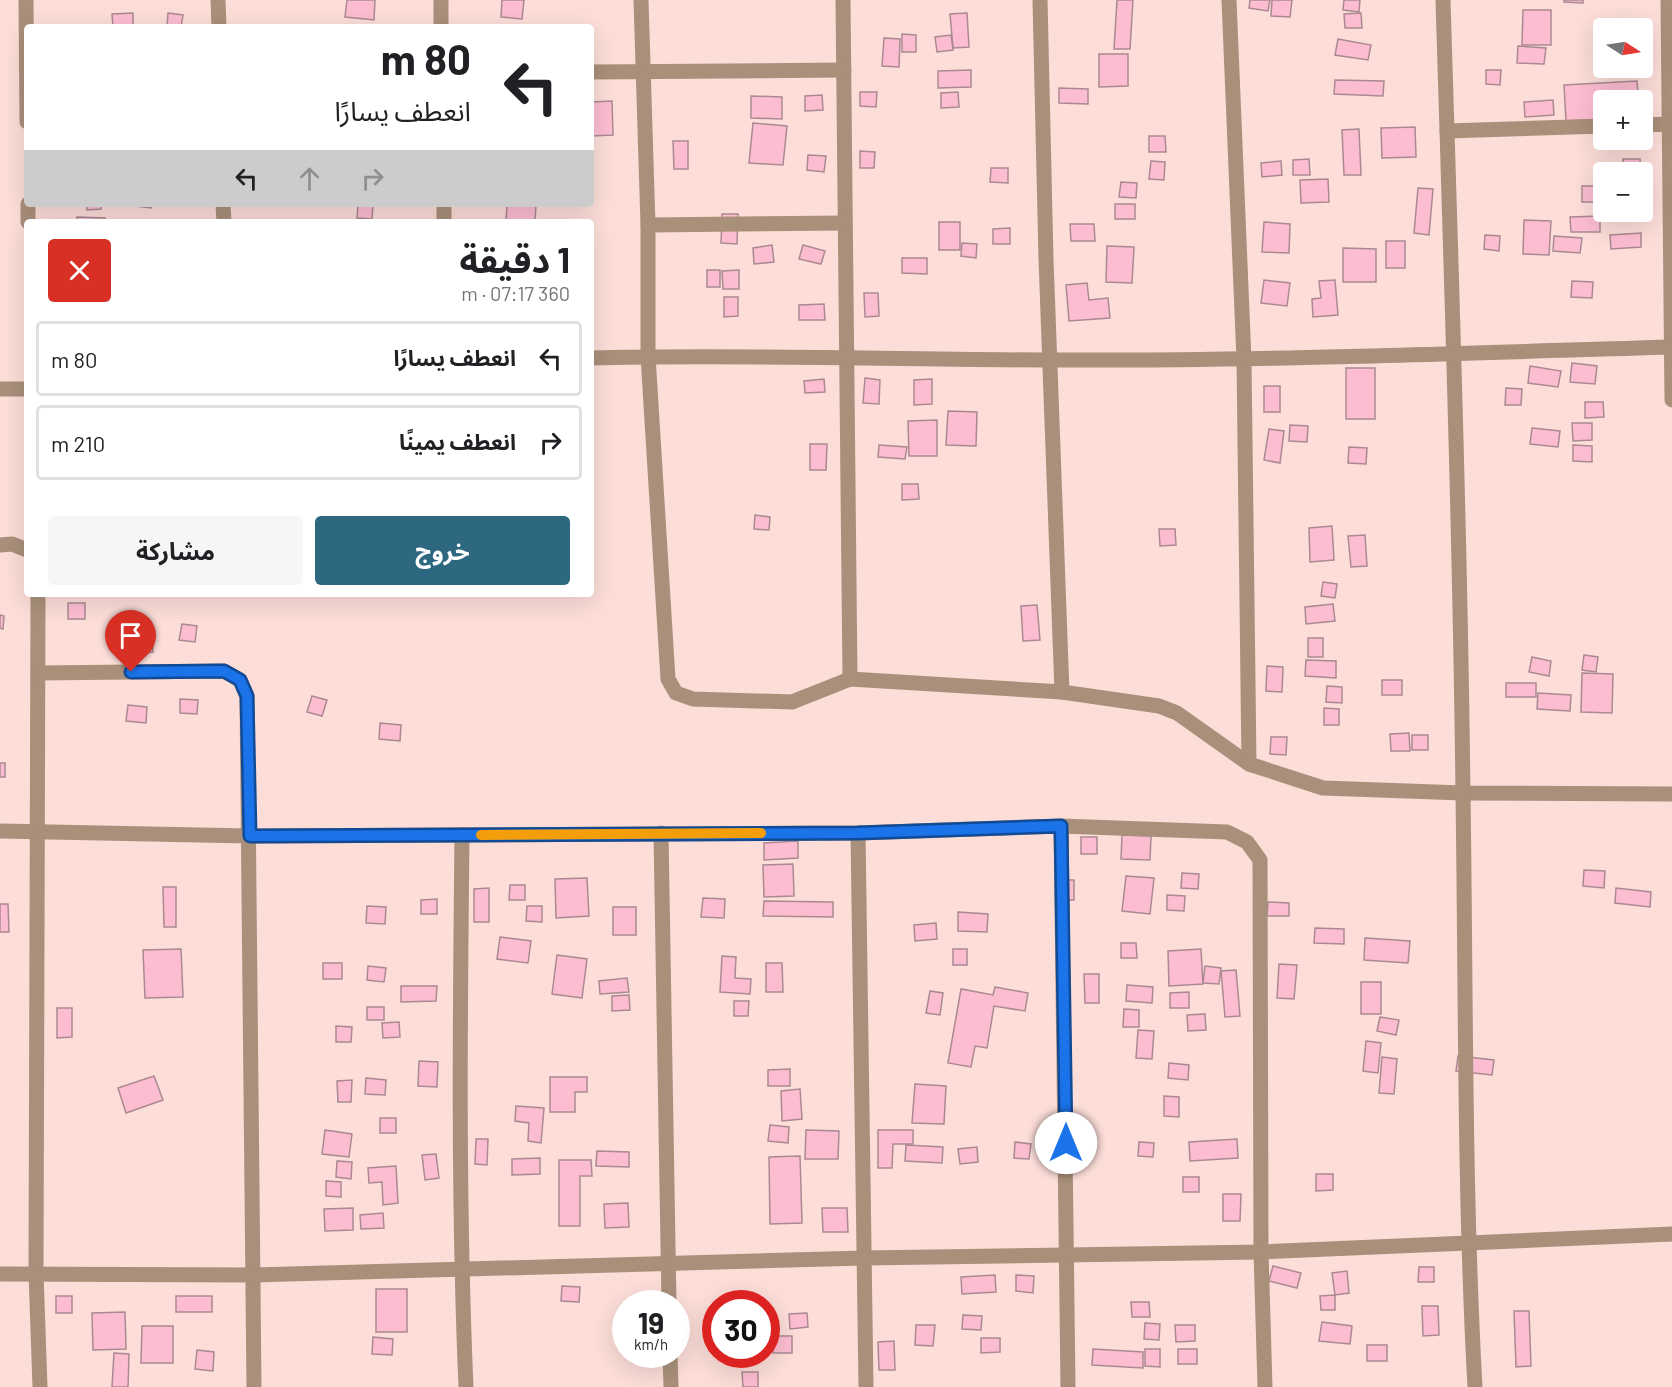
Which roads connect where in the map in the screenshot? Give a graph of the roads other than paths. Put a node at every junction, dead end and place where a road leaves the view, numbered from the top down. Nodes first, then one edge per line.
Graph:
1 (26, 0) edge
2 (218, 0) edge
3 (441, 0) edge
4 (641, 0) edge
5 (843, 0) edge
6 (1040, 0) edge
7 (1229, 0) edge
8 (1443, 0) edge
9 (1668, 0) edge
10 (26, 24) edge
11 (219, 24) edge
12 (441, 24) edge
13 (642, 70) junction
14 (844, 70) junction
15 (594, 72) edge
16 (1670, 124) junction
17 (1653, 125) edge
18 (1593, 126) edge
19 (1447, 131) junction
20 (845, 223) junction
21 (648, 225) junction
22 (1672, 347) edge
23 (1454, 354) junction
24 (648, 356) junction
25 (849, 356) junction
26 (594, 358) edge
27 (1049, 360) junction
28 (1244, 360) junction
29 (0, 389) edge
30 (24, 389) edge
31 (1672, 400) edge
32 (0, 545) edge
33 (24, 549) edge
34 (38, 597) edge
35 (38, 673) junction
36 (850, 679) junction
37 (1062, 692) junction
38 (1249, 764) junction
39 (1463, 793) junction
40 (1672, 794) edge
41 (1061, 826) junction
42 (0, 831) edge
43 (37, 832) junction
44 (661, 833) junction
45 (858, 833) junction
46 (462, 835) junction
47 (250, 836) junction
48 (1672, 1234) edge
49 (1467, 1245) junction
50 (1261, 1252) junction
51 (1066, 1254) junction
52 (864, 1258) junction
53 (668, 1263) junction
54 (461, 1269) junction
55 (36, 1273) junction
56 (0, 1274) edge
57 (252, 1275) junction
58 (669, 1290) edge
59 (670, 1368) edge
60 (40, 1387) edge
61 (254, 1387) edge
62 (466, 1387) edge
63 (671, 1387) edge
64 (866, 1387) edge
65 (1068, 1387) edge
66 (1265, 1387) edge
67 (1475, 1387) edge

1 - 10 street
2 - 11 street
3 - 12 street
4 - 13 street
5 - 14 street
6 - 27 street
7 - 28 street
8 - 19 street
9 - 16 street
13 - 14 street
13 - 15 street
13 - 21 street
14 - 20 street
16 - 17 street
16 - 22 street
18 - 19 street
19 - 23 street
20 - 21 street
20 - 25 street
21 - 24 street
22 - 23 street
22 - 31 street
23 - 28 street
23 - 39 street
24 - 25 street
24 - 26 street
24 - 36 street
25 - 27 street
25 - 36 street
27 - 28 street
27 - 37 street
28 - 38 street
29 - 30 street
32 - 33 street
34 - 35 street
35 - 43 street
35 - 47 street
36 - 37 street
37 - 38 street
38 - 39 street
39 - 40 street
39 - 49 street
41 - 45 street
41 - 50 street
41 - 51 street
42 - 43 street
43 - 47 street
43 - 55 street
44 - 45 street
44 - 46 street
44 - 53 street
45 - 52 street
46 - 47 street
46 - 54 street
47 - 57 street
48 - 49 street
49 - 50 street
49 - 67 street
50 - 51 street
50 - 66 street
51 - 52 street
51 - 65 street
52 - 53 street
52 - 64 street
53 - 54 street
53 - 58 street
54 - 57 street
54 - 62 street
55 - 56 street
55 - 57 street
55 - 60 street
57 - 61 street
59 - 63 street

